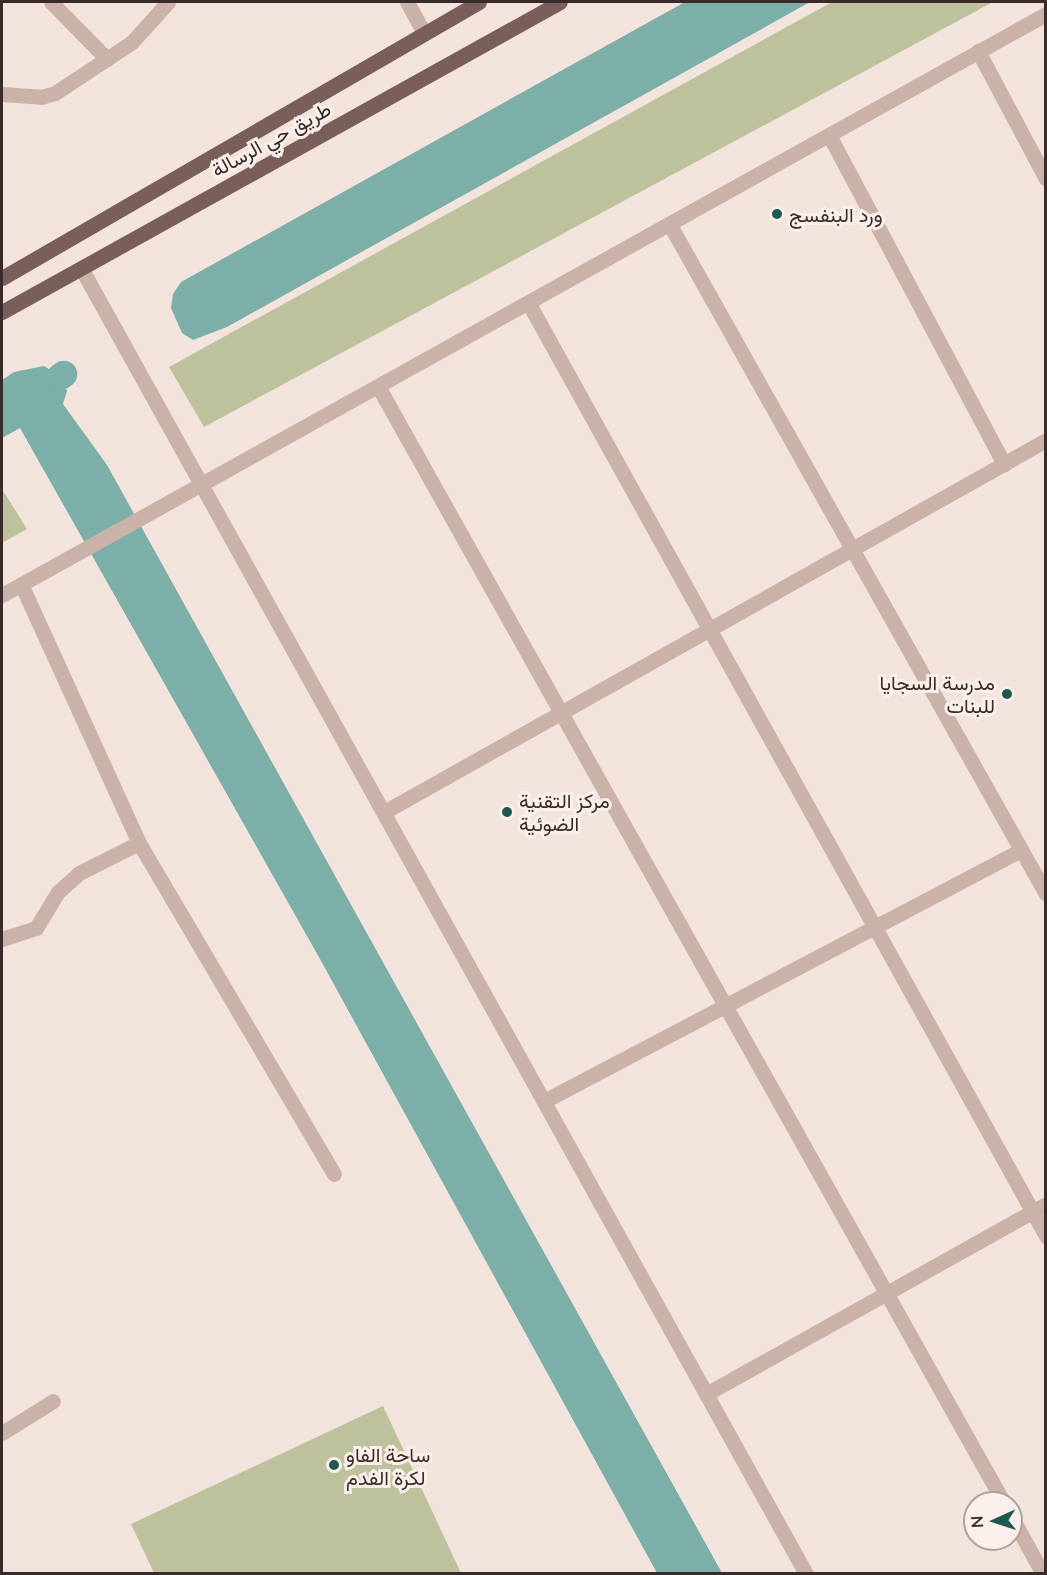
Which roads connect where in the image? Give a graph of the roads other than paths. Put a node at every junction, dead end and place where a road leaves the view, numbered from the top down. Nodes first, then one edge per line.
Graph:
1 (51, 2) edge
2 (168, 2) edge
3 (407, 2) edge
4 (479, 2) edge
5 (560, 2) edge
6 (1046, 14) edge
7 (424, 33) junction
8 (978, 51) junction
9 (107, 59) junction
10 (2, 94) edge
11 (829, 135) junction
12 (1046, 179) edge
13 (670, 225) junction
14 (81, 268) junction
15 (2, 278) edge
16 (529, 304) junction
17 (2, 312) edge
18 (380, 388) junction
19 (1046, 440) edge
20 (1004, 464) junction
21 (201, 483) junction
22 (852, 549) junction
23 (21, 584) junction
24 (2, 595) edge
25 (709, 629) junction
26 (561, 712) junction
27 (384, 812) junction
28 (139, 843) junction
29 (1021, 850) junction
30 (1046, 894) edge
31 (874, 928) junction
32 (2, 939) edge
33 (726, 1006) junction
34 (544, 1101) junction
35 (334, 1174) dead end
36 (1039, 1208) edge
37 (1046, 1236) edge
38 (886, 1293) junction
39 (706, 1394) junction
40 (53, 1401) dead end
41 (2, 1433) edge
42 (997, 1491) edge
43 (1023, 1538) edge
44 (806, 1574) edge
45 (1043, 1574) edge

1 - 9 street
2 - 9 street
3 - 7 street
4 - 7 main road, طريق حي الرسالة
5 - 14 main road, طريق حي الرسالة
6 - 8 street
7 - 15 main road, طريق حي الرسالة
8 - 11 street
8 - 12 street
9 - 10 street
11 - 13 street
11 - 20 street
13 - 16 street
13 - 22 street
14 - 17 main road, طريق حي الرسالة
14 - 21 street
16 - 18 street
16 - 25 street
18 - 21 street
18 - 26 street
19 - 20 street
20 - 22 street
21 - 23 street
21 - 27 street
22 - 25 street
22 - 29 street
23 - 24 street
23 - 28 street
25 - 26 street
25 - 31 street
26 - 27 street
26 - 33 street
27 - 34 street
28 - 32 street
28 - 35 street
29 - 30 street
29 - 31 street
31 - 33 street
31 - 36 street
33 - 34 street
33 - 38 street
34 - 39 street
36 - 37 street
36 - 38 street
38 - 39 street
38 - 42 street
39 - 44 street
40 - 41 street
43 - 45 street

